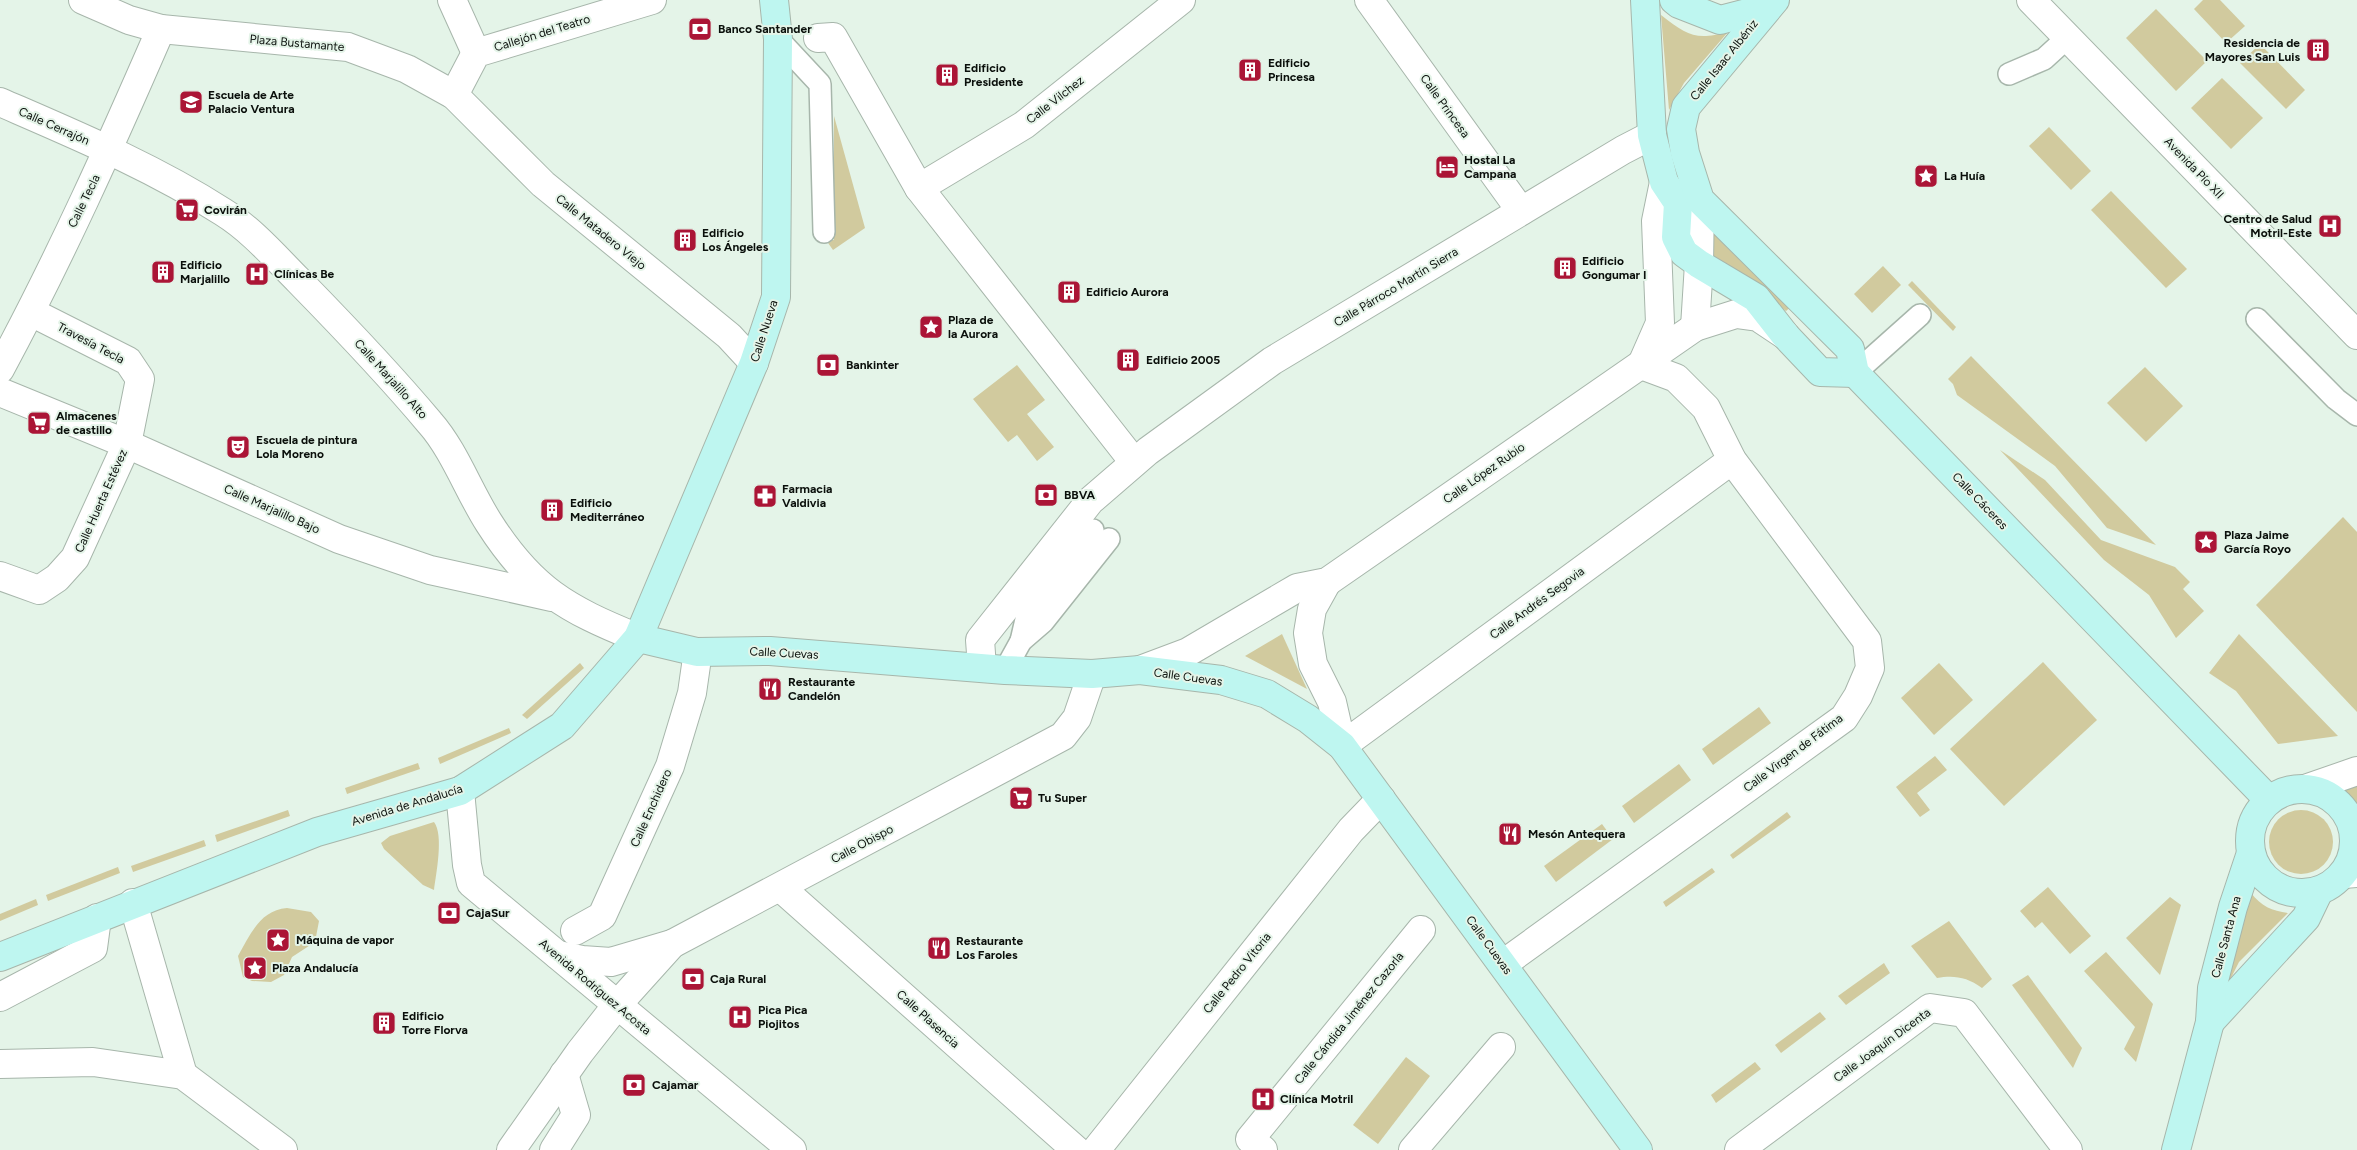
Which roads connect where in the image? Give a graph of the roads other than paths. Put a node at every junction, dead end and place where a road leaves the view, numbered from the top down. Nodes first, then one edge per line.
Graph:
1 (83, 0) edge
2 (452, 0) edge
3 (652, 0) edge
4 (774, 0) edge
5 (1181, 0) edge
6 (1369, 0) edge
7 (1645, 0) edge
8 (1674, 0) edge
9 (2030, 0) edge
10 (1771, 4) edge
11 (131, 10) edge
12 (161, 29) junction
13 (818, 38) dead end
14 (2068, 38) junction
15 (778, 39) junction
16 (476, 53) junction
17 (2009, 74) dead end
18 (454, 95) junction
19 (0, 102) edge
20 (1652, 135) junction
21 (109, 150) junction
22 (1664, 182) junction
23 (919, 188) junction
24 (1700, 200) junction
25 (1521, 211) junction
26 (824, 232) dead end
27 (1699, 264) junction
28 (31, 312) junction
29 (1920, 315) dead end
30 (2256, 319) dead end
31 (1695, 327) junction
32 (1785, 335) junction
33 (2357, 335) edge
34 (754, 363) junction
35 (1642, 364) junction
36 (0, 369) edge
37 (1855, 373) junction
38 (0, 392) edge
39 (2357, 415) edge
40 (127, 444) junction
41 (1141, 457) junction
42 (1732, 460) junction
43 (1101, 534) dead end
44 (0, 576) edge
45 (1327, 582) junction
46 (554, 598) junction
47 (638, 638) junction
48 (696, 665) dead end
49 (994, 668) junction
50 (1140, 670) junction
51 (1092, 674) junction
52 (1342, 746) junction
53 (2357, 771) edge
54 (2308, 788) junction
55 (460, 791) junction
56 (1381, 798) junction
57 (2268, 799) junction
58 (2251, 853) junction
59 (2350, 873) edge
60 (781, 888) junction
61 (2319, 891) junction
62 (133, 903) junction
63 (97, 918) junction
64 (1421, 930) dead end
65 (575, 931) dead end
66 (672, 944) junction
67 (556, 955) junction
68 (0, 957) edge
69 (1503, 964) junction
70 (0, 997) edge
71 (617, 1005) junction
72 (2210, 1022) junction
73 (1501, 1046) dead end
74 (0, 1064) edge
75 (564, 1074) junction
76 (184, 1075) junction
77 (283, 1150) edge
78 (511, 1150) edge
79 (554, 1150) edge
80 (792, 1150) edge
81 (1076, 1150) edge
82 (1096, 1150) edge
83 (1263, 1150) edge
84 (1413, 1150) edge
85 (1638, 1150) edge
86 (1739, 1150) edge
87 (2068, 1150) edge
88 (2176, 1150) edge

1 - 11 street, Plaza Bustamante
2 - 16 street
3 - 16 street, Callejón del Teatro
4 - 15 main road, Calle Nueva
5 - 23 street, Calle Vilchez
6 - 25 street, Calle Princesa
7 - 20 main road, Calle López Rubio
8 - 10 main road, Calle Isaac Albéniz
9 - 14 street, Avenida Pío XII
10 - 24 main road, Calle Isaac Albéniz
11 - 12 street, Plaza Bustamante
12 - 18 street, Plaza Bustamante
12 - 21 street, Calle Tecla
13 - 23 street
14 - 17 lane
14 - 33 street, Avenida Pío XII
15 - 26 lane
15 - 34 main road, Calle Nueva
16 - 18 street, Callejón del Teatro
18 - 34 street, Calle Matadero Viejo
19 - 21 street, Calle Cerrajón
20 - 22 main road, Calle López Rubio
20 - 25 street, Calle Párroco Martín Sierra
21 - 28 street, Calle Tecla
21 - 46 street, Calle Marjalillo Alto
22 - 27 main road, Calle López Rubio
22 - 35 street
23 - 41 street
24 - 27 street
24 - 37 main road
25 - 41 street, Calle Párroco Martín Sierra
27 - 31 street
27 - 32 main road, Calle López Rubio
28 - 36 street, Calle Tecla
28 - 40 street, Travesía Tecla
29 - 37 lane
30 - 39 lane
31 - 32 street, Calle López Rubio
31 - 35 street, Calle López Rubio
32 - 37 main road, Calle López Rubio
34 - 47 main road, Calle Nueva
35 - 42 street, Calle Virgen de Fátima
35 - 45 street, Calle López Rubio
37 - 57 main road, Calle Cáceres
38 - 40 street, Calle Marjalillo Bajo
40 - 44 street, Calle Huerta Estévez
40 - 46 street, Calle Marjalillo Bajo
41 - 49 street
42 - 52 street, Calle Andrés Segovia
42 - 69 street, Calle Virgen de Fátima
43 - 49 lane
45 - 50 street, Calle López Rubio
45 - 52 street, Calle López Rubio
46 - 47 street, Calle Marjalillo Alto
47 - 49 main road, Calle Cuevas
47 - 55 main road, Avenida de Andalucía
48 - 65 street, Calle Enchidero
49 - 51 main road, Calle Cuevas
50 - 51 main road, Calle Cuevas
50 - 52 main road, Calle Cuevas
51 - 60 street, Calle Obispo
52 - 56 main road, Calle Cuevas
53 - 54 street
54 - 57 main road
54 - 59 main road
55 - 62 main road, Avenida de Andalucía
55 - 67 street, Avenida Rodríguez Acosta
56 - 69 main road, Calle Cuevas
56 - 82 street, Calle Pedro Vitoria
57 - 58 main road
58 - 61 main road
58 - 72 main road, Calle Santa Ana
59 - 61 main road
60 - 66 street, Calle Obispo
60 - 81 street, Calle Plasencia
61 - 72 main road, Calle Santa Ana
62 - 63 main road, Avenida de Andalucía
62 - 76 street
63 - 68 main road, Avenida de Andalucía
63 - 70 street
64 - 83 street, Calle Cándida Jiménez Cazorla
66 - 67 street
66 - 71 street, Calle Obispo
67 - 71 street, Avenida Rodríguez Acosta
69 - 85 main road, Calle Cuevas
71 - 75 street, Calle Obispo
71 - 80 street, Avenida Rodríguez Acosta
72 - 88 main road, Calle Santa Ana
73 - 84 street
74 - 76 street
75 - 78 street, Calle Obispo
75 - 79 street
76 - 77 street
86 - 87 street, Calle Joaquín Dicenta

